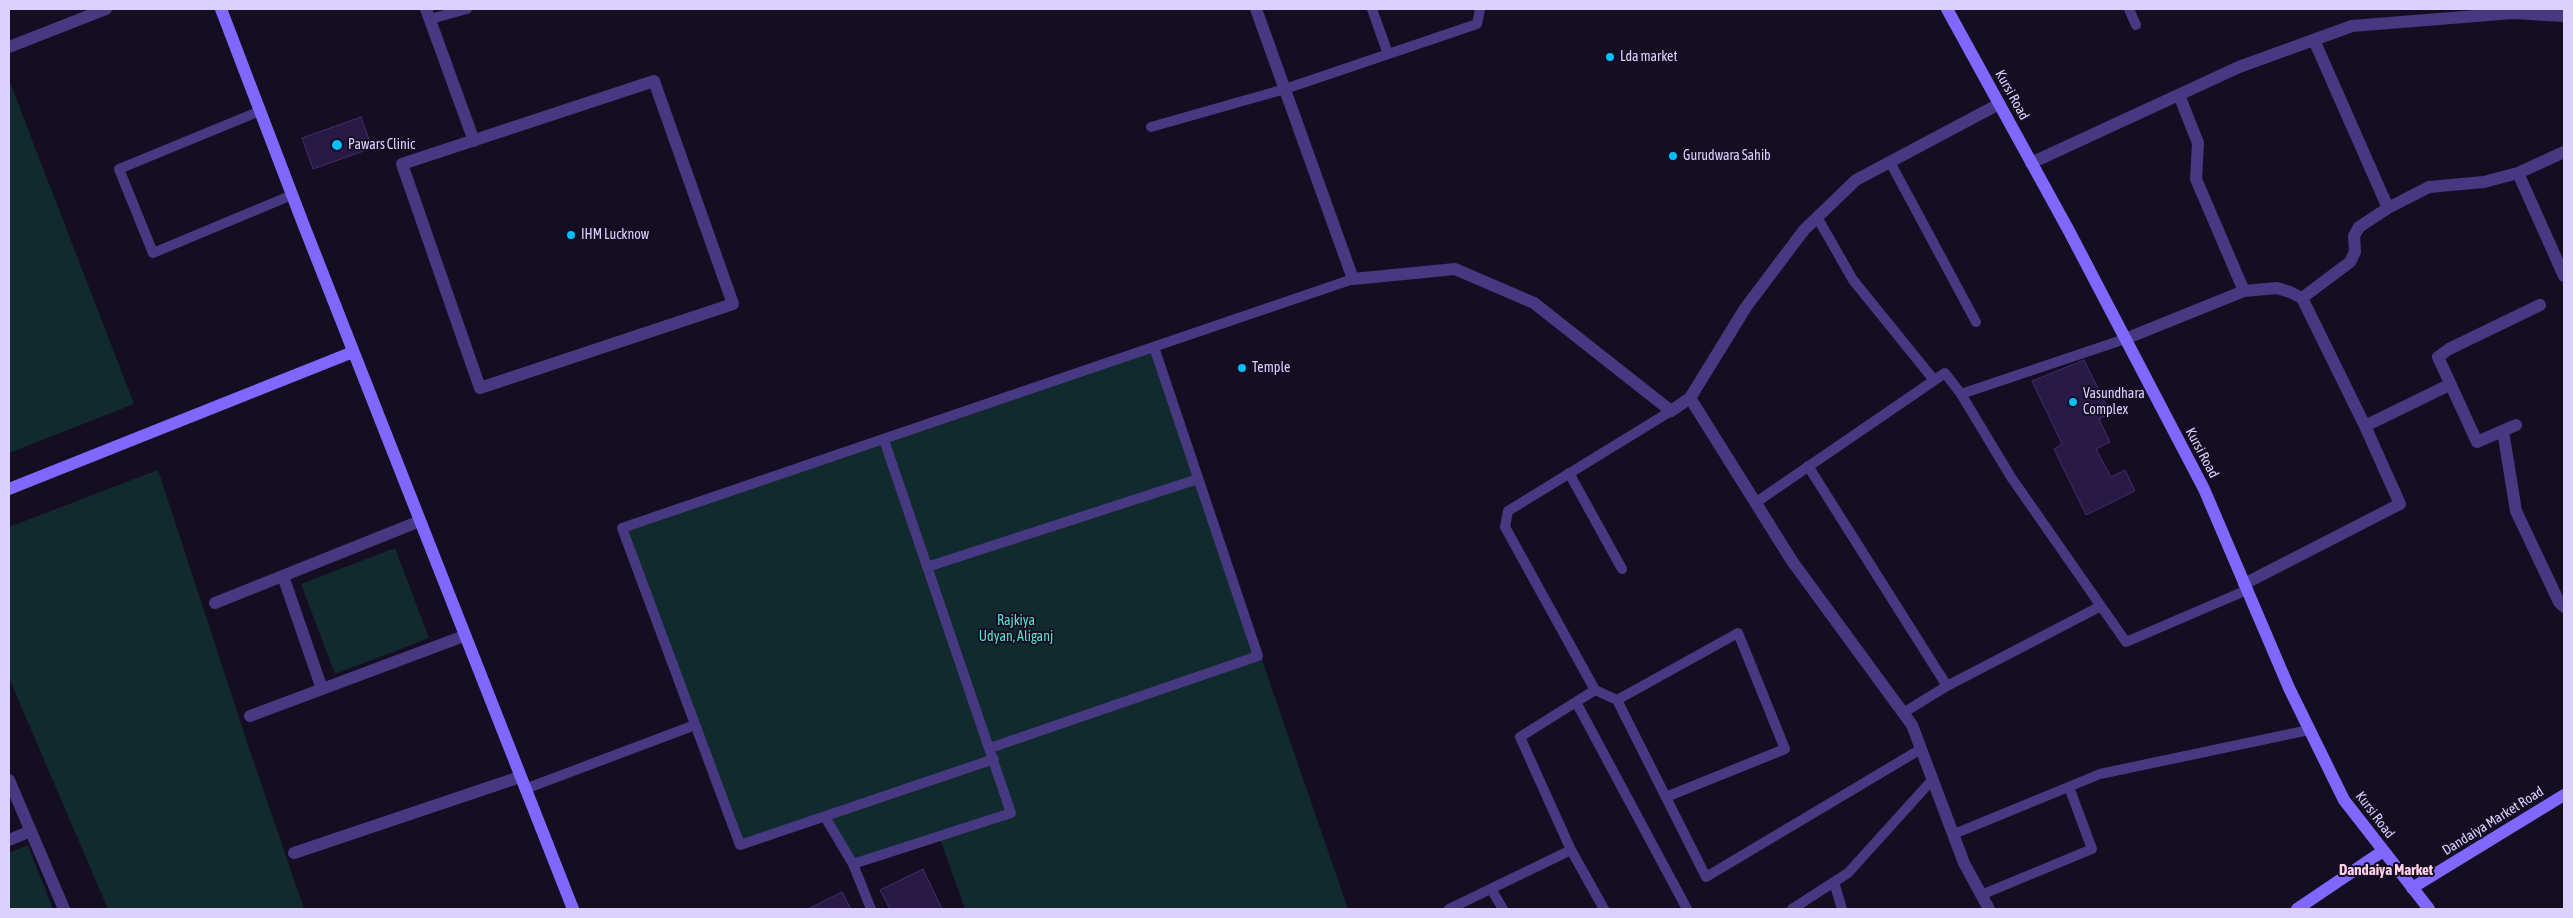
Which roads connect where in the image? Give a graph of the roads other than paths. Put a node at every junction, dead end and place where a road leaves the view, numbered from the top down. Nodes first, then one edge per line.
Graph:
1 (106, 9) edge
2 (221, 9) edge
3 (467, 9) edge
4 (1256, 9) edge
5 (1372, 9) edge
6 (1480, 9) edge
7 (1947, 9) edge
8 (2129, 9) edge
9 (2513, 11) edge
10 (428, 14) edge
11 (2564, 16) edge
12 (2136, 25) dead end
13 (2314, 40) junction
14 (9, 47) edge
15 (1388, 54) junction
16 (1285, 89) junction
17 (2179, 95) junction
18 (1999, 104) junction
19 (260, 111) junction
20 (1151, 127) dead end
21 (474, 141) junction
22 (2564, 152) edge
23 (1890, 162) junction
24 (2031, 163) junction
25 (2518, 173) junction
26 (292, 195) junction
27 (2388, 208) junction
28 (1816, 217) junction
29 (2564, 276) edge
30 (1353, 279) junction
31 (2244, 290) junction
32 (2302, 298) junction
33 (2540, 304) dead end
34 (1976, 322) dead end
35 (2125, 339) junction
36 (1154, 347) junction
37 (353, 352) junction
38 (1934, 380) junction
39 (2449, 385) junction
40 (1961, 394) junction
41 (1690, 398) junction
42 (1671, 411) junction
43 (2516, 425) dead end
44 (2365, 426) junction
45 (2504, 431) junction
46 (884, 440) junction
47 (1808, 466) junction
48 (1569, 473) junction
49 (1198, 479) junction
50 (9, 489) edge
51 (1755, 503) junction
52 (420, 521) junction
53 (928, 567) junction
54 (1622, 570) dead end
55 (283, 576) junction
56 (2246, 587) junction
57 (215, 603) dead end
58 (2101, 606) junction
59 (2564, 607) edge
60 (464, 636) junction
61 (1947, 686) junction
62 (322, 689) junction
63 (1596, 690) junction
64 (1617, 700) junction
65 (1576, 702) junction
66 (1903, 713) junction
67 (250, 716) dead end
68 (695, 725) junction
69 (2309, 730) junction
70 (990, 748) junction
71 (1922, 749) junction
72 (994, 759) junction
73 (520, 777) junction
74 (1934, 779) junction
75 (9, 780) edge
76 (2069, 787) junction
77 (525, 790) junction
78 (2564, 795) edge
79 (1666, 797) junction
80 (825, 816) junction
81 (31, 831) junction
82 (1954, 834) junction
83 (9, 840) edge
84 (1571, 850) junction
85 (2383, 851) junction
86 (294, 853) dead end
87 (853, 864) junction
88 (1834, 882) junction
89 (2412, 888) junction
90 (1491, 889) junction
91 (1981, 895) junction
92 (64, 909) edge
93 (573, 909) edge
94 (871, 909) edge
95 (1449, 909) edge
96 (1503, 909) edge
97 (1602, 909) edge
98 (1687, 909) edge
99 (1792, 909) edge
100 (1842, 909) edge
101 (1989, 909) edge
102 (2297, 909) edge
103 (2429, 909) edge

1 - 14 street
2 - 19 street
3 - 10 lane
4 - 16 street
5 - 15 lane
6 - 15 lane
7 - 18 street, Kursi Road
8 - 12 lane
9 - 11 street
9 - 13 street
10 - 21 street
13 - 17 street
13 - 27 street
15 - 16 lane
16 - 20 lane
16 - 30 street
17 - 24 street
17 - 31 street
18 - 23 street
18 - 24 street, Kursi Road
19 - 26 street
19 - 26 lane
21 - 21 street
22 - 25 street
23 - 28 street
23 - 34 lane
24 - 35 street, Kursi Road
25 - 27 street
25 - 29 street
26 - 37 street
27 - 32 street
28 - 38 lane
28 - 41 street
30 - 36 lane
30 - 42 street
31 - 32 street
31 - 35 street
32 - 44 street
33 - 39 street
35 - 40 lane
35 - 56 street, Kursi Road
36 - 46 lane
36 - 49 lane
37 - 50 street
37 - 52 street
38 - 40 lane
38 - 47 lane
39 - 44 street
39 - 45 street
40 - 58 lane
41 - 42 street
41 - 51 street
42 - 48 lane
43 - 45 street
44 - 56 street
45 - 59 street
46 - 53 lane
46 - 68 lane
47 - 51 lane
47 - 61 lane
48 - 54 lane
48 - 63 lane
49 - 53 lane
49 - 70 lane
51 - 66 street
52 - 55 street
52 - 60 street
53 - 70 lane
55 - 57 street
55 - 62 street
56 - 58 lane
56 - 69 street, Kursi Road
58 - 61 lane
60 - 62 street
60 - 73 street
61 - 66 lane
62 - 67 street
63 - 64 lane
63 - 65 lane
64 - 79 lane
64 - 79 lane
65 - 84 lane
65 - 98 lane
66 - 71 street
68 - 77 lane
68 - 80 lane
69 - 76 lane
69 - 85 street, Kursi Road
70 - 72 lane
71 - 74 street
71 - 79 lane
72 - 80 lane
72 - 87 lane
73 - 77 street
73 - 86 street
74 - 82 street
74 - 88 lane
75 - 81 street
76 - 82 lane
76 - 91 lane
77 - 93 street
78 - 89 street, Dandaiya Market Road
80 - 87 lane
81 - 83 street
81 - 92 street
82 - 91 street
84 - 90 lane
84 - 97 lane
85 - 89 street, Kursi Road
85 - 102 street
87 - 94 lane
88 - 99 lane
88 - 100 lane
89 - 103 street, Kursi Road
90 - 95 lane
90 - 96 lane
91 - 101 street

